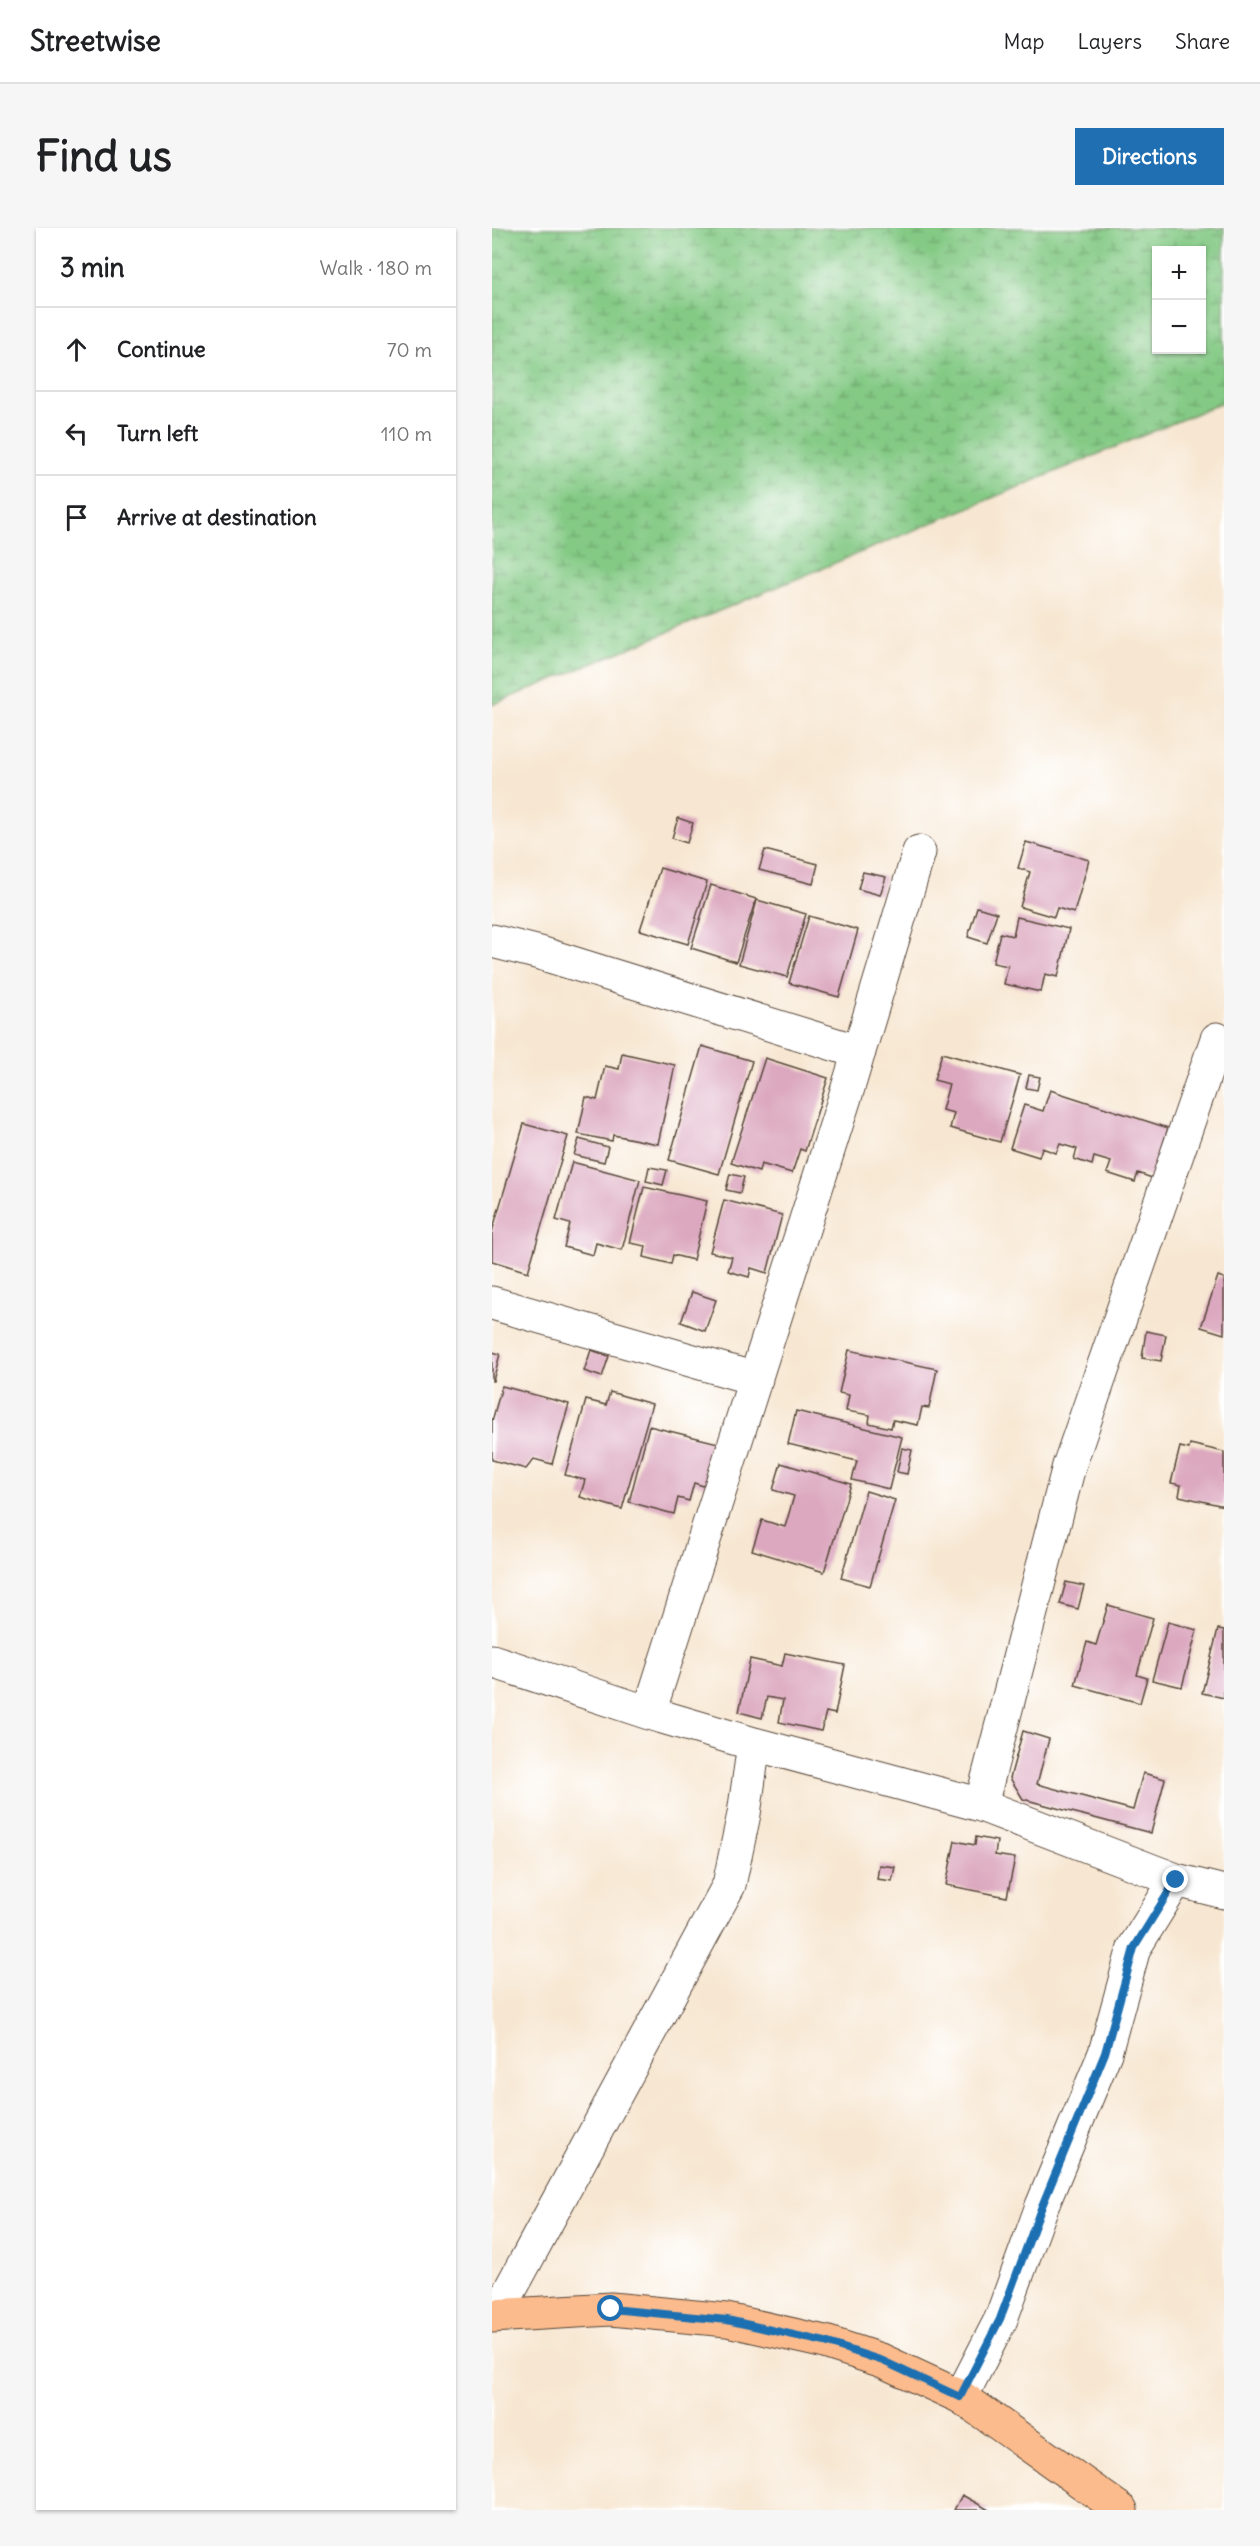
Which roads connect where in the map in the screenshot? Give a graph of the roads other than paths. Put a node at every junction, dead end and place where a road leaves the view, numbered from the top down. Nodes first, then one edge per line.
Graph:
1 (919, 852) dead end
2 (492, 941) edge
3 (1217, 1039) dead end
4 (859, 1052) junction
5 (492, 1303) edge
6 (756, 1379) junction
7 (492, 1661) edge
8 (649, 1713) junction
9 (754, 1744) junction
10 (981, 1805) junction
11 (1176, 1880) junction
12 (1224, 1892) edge
13 (495, 2315) edge
14 (960, 2397) junction
15 (1121, 2510) edge

1 - 4 street
2 - 4 street
3 - 10 street
4 - 6 street
5 - 6 street
6 - 8 street
7 - 8 street
8 - 9 street
9 - 10 street
9 - 13 street
10 - 11 street
11 - 12 street
11 - 14 street
13 - 14 main road
14 - 15 main road

